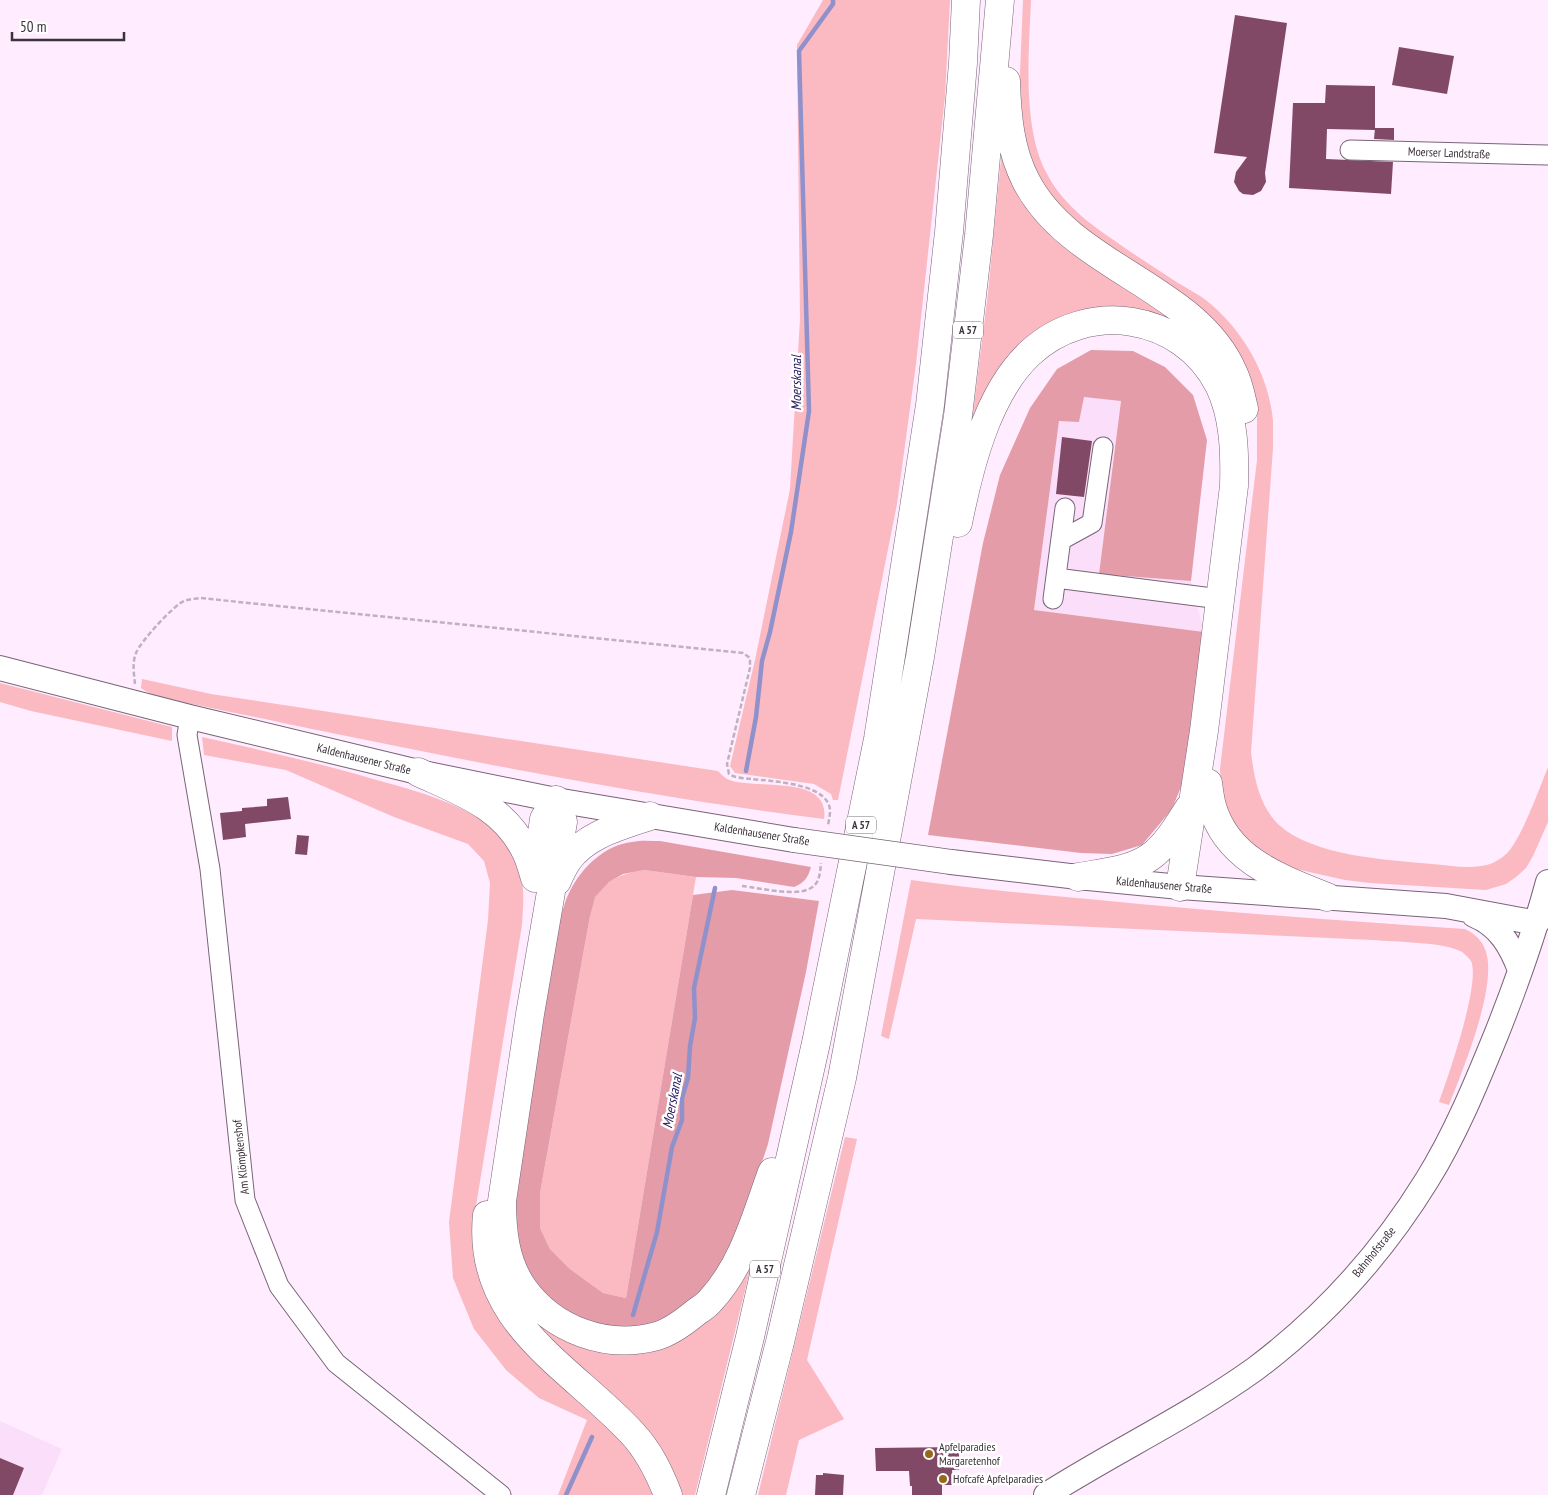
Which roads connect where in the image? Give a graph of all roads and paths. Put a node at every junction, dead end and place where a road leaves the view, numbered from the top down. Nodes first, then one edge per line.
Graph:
1 (966, 0) edge
2 (1001, 0) edge
3 (1350, 150) dead end
4 (1548, 155) edge
5 (1102, 447) dead end
6 (1066, 508) dead end
7 (1061, 540) junction
8 (1056, 578) junction
9 (1053, 599) dead end
10 (1220, 599) junction
11 (920, 657) junction
12 (0, 668) edge
13 (133, 703) junction
14 (190, 717) junction
15 (418, 772) junction
16 (1200, 793) junction
17 (556, 800) junction
18 (650, 816) junction
19 (827, 832) dead end
20 (822, 861) dead end
21 (1078, 877) junction
22 (1548, 882) edge
23 (742, 886) dead end
24 (1190, 888) junction
25 (543, 889) junction
26 (1327, 897) junction
27 (1446, 906) junction
28 (1537, 923) junction
29 (1520, 970) junction
30 (816, 1043) junction
31 (500, 1495) edge
32 (668, 1495) edge
33 (711, 1495) edge
34 (741, 1495) edge
35 (1046, 1495) edge

1 - 30 highway, A 57
2 - 11 highway, A 57
2 - 16 highway
3 - 4 street, Moerser Landstraße
5 - 7 street
6 - 7 street
7 - 8 street
8 - 9 street
8 - 10 street
10 - 11 highway
10 - 16 highway
11 - 34 highway, A 57
12 - 13 main road, Kaldenhausener Straße
13 - 14 main road, Kaldenhausener Straße
13 - 19 path
14 - 15 main road, Kaldenhausener Straße
14 - 31 street, Am Klömpkenshof
15 - 17 main road, Kaldenhausener Straße
15 - 25 highway
16 - 21 highway
16 - 24 highway
16 - 26 highway
17 - 18 main road, Kaldenhausener Straße
17 - 25 highway
18 - 21 main road, Kaldenhausener Straße, bridge
18 - 25 highway
20 - 23 path
21 - 24 main road, Kaldenhausener Straße
22 - 28 main road, Bahnhofstraße
24 - 26 main road, Kaldenhausener Straße
25 - 30 highway
25 - 32 highway
26 - 27 main road, Kaldenhausener Straße
27 - 28 main road, Kaldenhausener Straße
27 - 29 main road
28 - 29 main road, Bahnhofstraße
29 - 35 main road, Bahnhofstraße
30 - 33 highway, A 57

